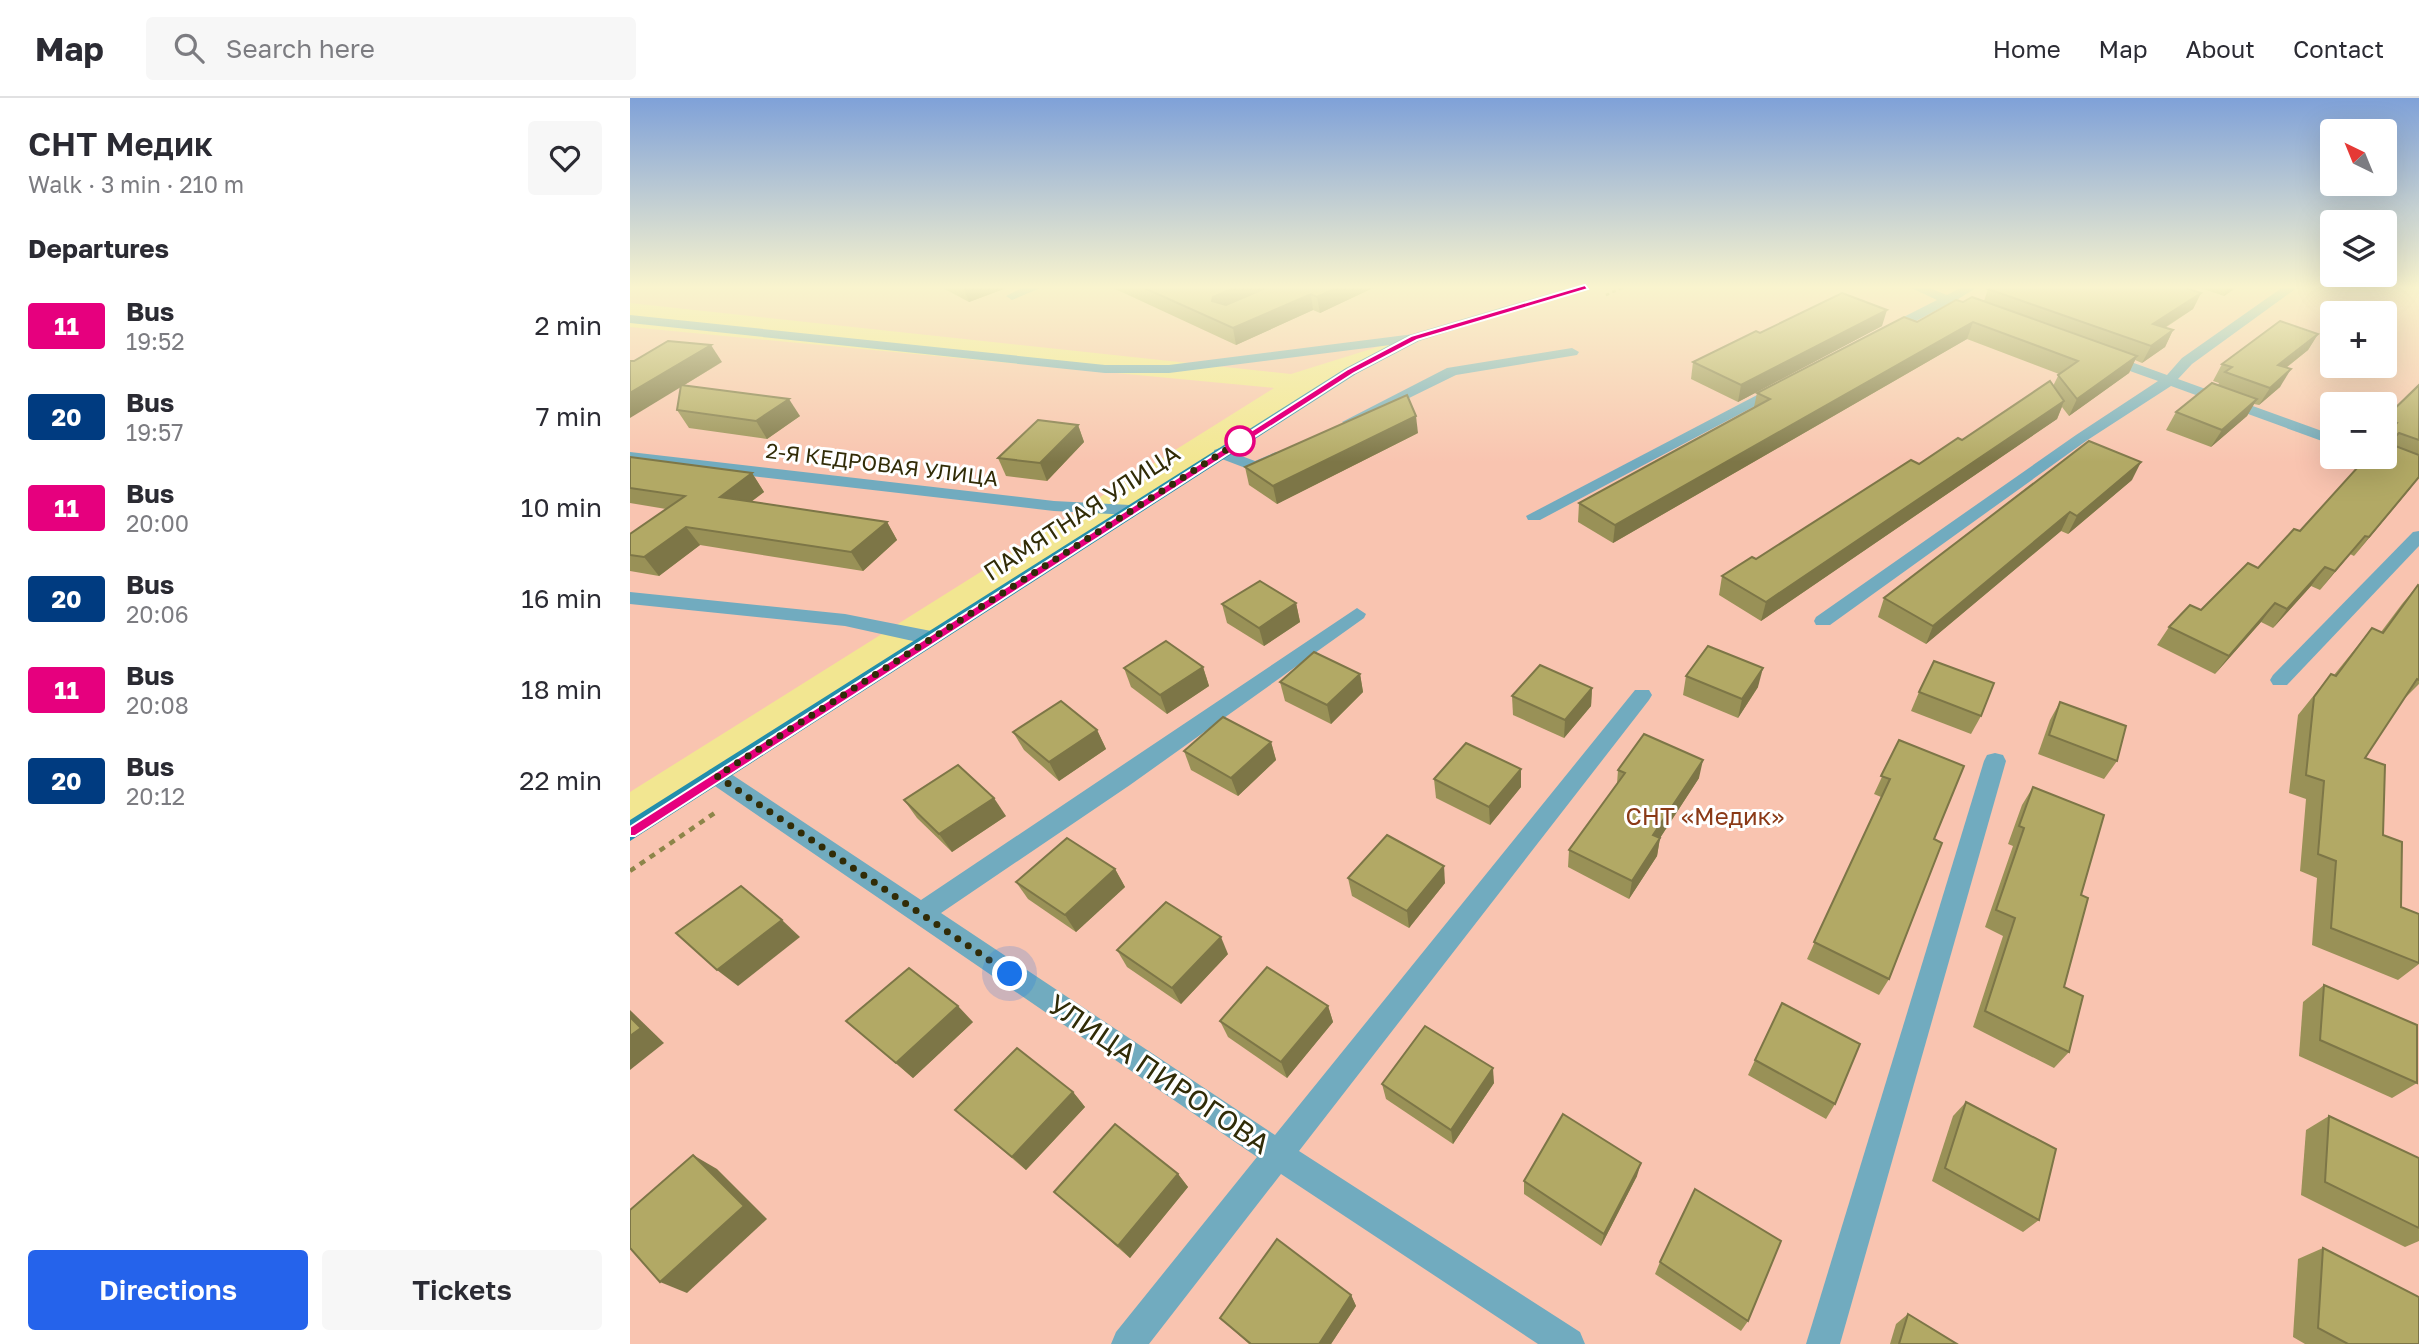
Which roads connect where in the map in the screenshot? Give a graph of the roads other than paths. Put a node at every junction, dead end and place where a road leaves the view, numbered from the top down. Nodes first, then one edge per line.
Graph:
1 (878, 345) edge
2 (1357, 345) edge
3 (1400, 345) edge
4 (2209, 345) edge
5 (1572, 352) dead end
6 (2091, 352) edge
7 (2170, 380) junction
8 (1792, 381) edge
9 (1337, 428) edge
10 (2320, 435) edge
11 (1291, 450) edge
12 (1220, 453) junction
13 (630, 457) edge
14 (1130, 510) junction
15 (1535, 516) dead end
16 (2419, 537) edge
17 (630, 598) edge
18 (1356, 614) dead end
19 (1823, 621) dead end
20 (931, 638) junction
21 (2280, 680) dead end
22 (1642, 695) dead end
23 (1995, 761) dead end
24 (717, 776) junction
25 (630, 832) edge
26 (920, 914) junction
27 (1278, 1154) junction
28 (1128, 1344) edge
29 (1568, 1344) edge
30 (1823, 1344) edge

1 - 2 street
3 - 12 street, ПАМЯТНАЯ УЛИЦА
4 - 7 street
5 - 9 street
6 - 7 street
7 - 10 street
7 - 19 street
8 - 15 street
11 - 12 street
12 - 14 street, ПАМЯТНАЯ УЛИЦА
13 - 14 street, 2-Я КЕДРОВАЯ УЛИЦА
14 - 20 street, ПАМЯТНАЯ УЛИЦА
16 - 21 street
17 - 20 street
18 - 26 street
20 - 24 street, ПАМЯТНАЯ УЛИЦА
22 - 27 street
23 - 30 street
24 - 25 street, ПАМЯТНАЯ УЛИЦА
24 - 26 street, УЛИЦА ПИРОГОВА
26 - 27 street, УЛИЦА ПИРОГОВА
27 - 28 street
27 - 29 street, УЛИЦА ПИРОГОВА

